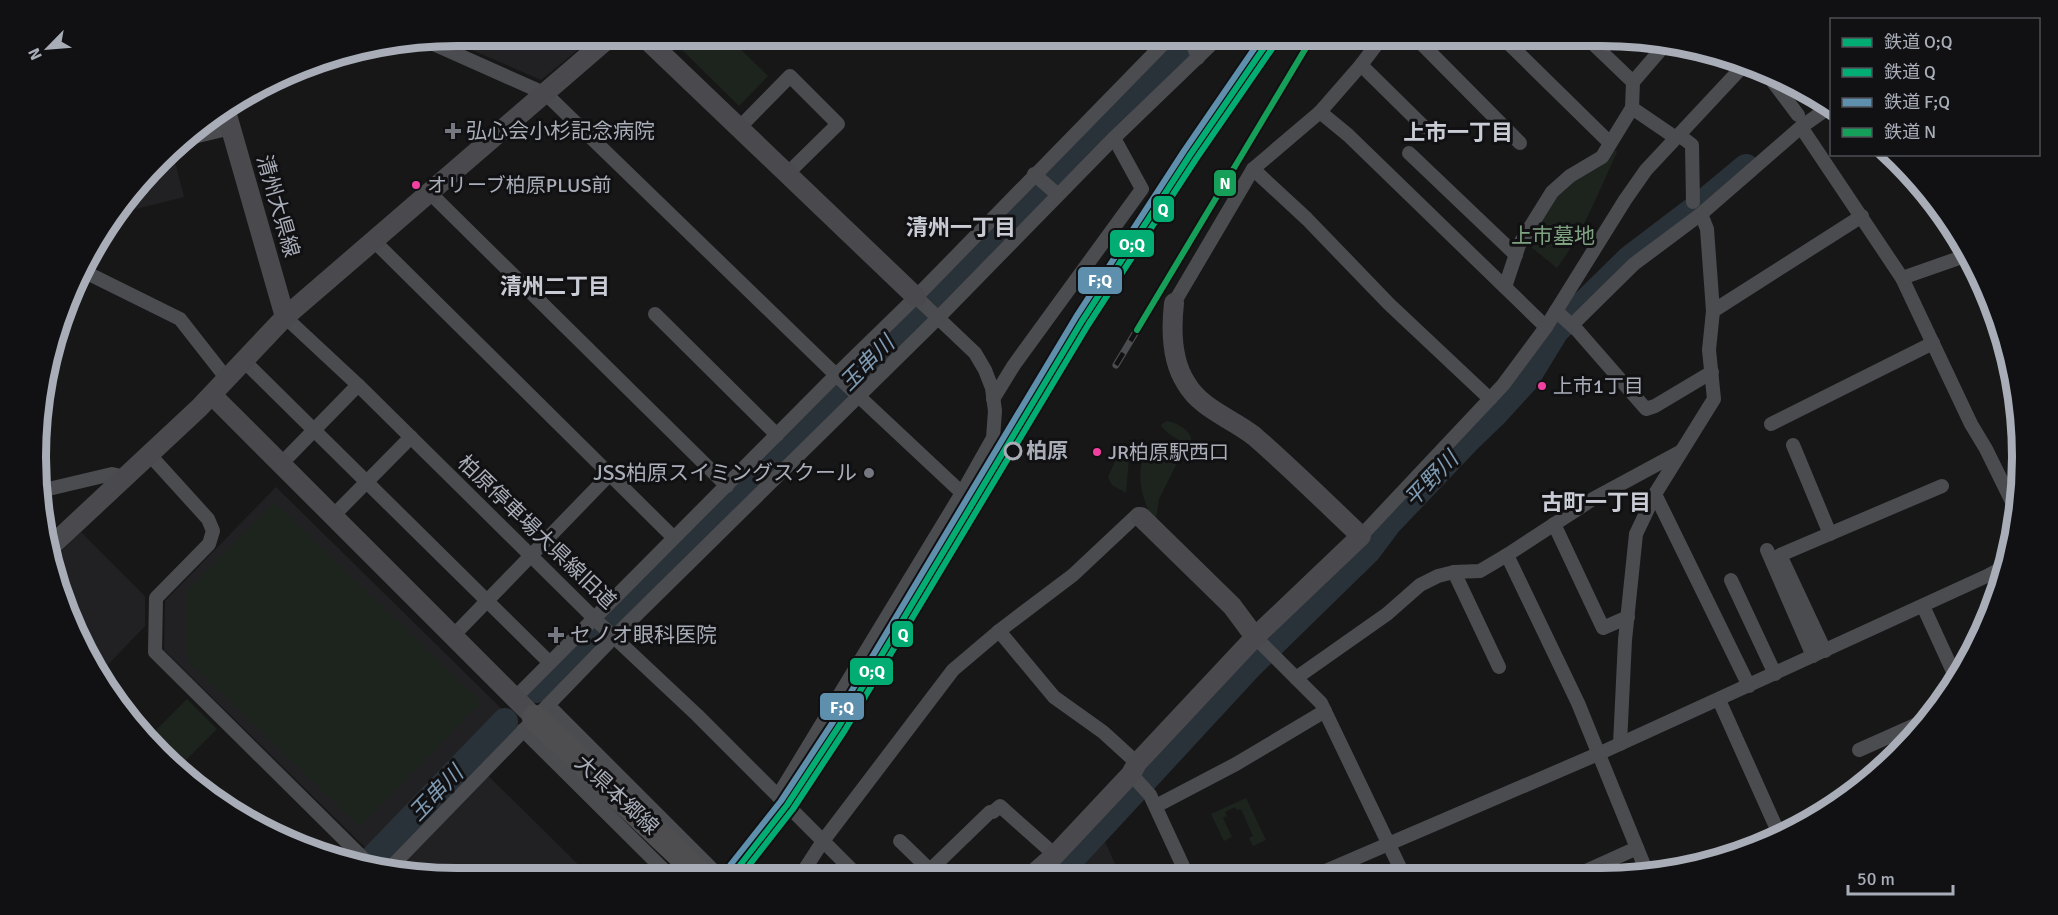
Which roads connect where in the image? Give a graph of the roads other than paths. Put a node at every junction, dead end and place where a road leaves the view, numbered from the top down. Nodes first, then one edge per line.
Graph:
1 (600, 46) edge
2 (653, 46) edge
3 (1162, 46) edge
4 (1375, 46) edge
5 (1424, 46) edge
6 (1511, 46) edge
7 (1596, 46) edge
8 (440, 47) edge
9 (1194, 48) edge
10 (1660, 51) edge
11 (1361, 65) junction
12 (1739, 70) edge
13 (1633, 82) junction
14 (1776, 86) edge
15 (546, 94) junction
16 (1632, 108) junction
17 (1821, 111) edge
18 (1320, 112) junction
19 (228, 117) edge
20 (1800, 121) junction
21 (1424, 127) dead end
22 (231, 128) junction
23 (739, 128) junction
24 (202, 135) edge
25 (1678, 137) junction
26 (1114, 138) junction
27 (1520, 143) dead end
28 (1610, 143) junction
29 (1409, 153) dead end
30 (1253, 169) junction
31 (788, 174) junction
32 (1038, 177) junction
33 (430, 193) junction
34 (1055, 193) junction
35 (1697, 208) junction
36 (1862, 216) junction
37 (374, 241) junction
38 (1516, 255) junction
39 (1959, 258) edge
40 (90, 274) edge
41 (1902, 278) junction
42 (1504, 287) junction
43 (918, 299) junction
44 (1174, 303) joint
45 (1556, 311) junction
46 (1713, 311) junction
47 (655, 314) dead end
48 (935, 315) junction
49 (285, 317) junction
50 (1572, 325) junction
51 (1546, 327) junction
52 (1933, 344) junction
53 (244, 362) junction
54 (1712, 372) junction
55 (227, 379) junction
56 (358, 385) junction
57 (848, 386) junction
58 (212, 395) junction
59 (993, 399) junction
60 (1490, 399) junction
61 (1771, 424) dead end
62 (315, 430) junction
63 (777, 435) junction
64 (411, 437) junction
65 (1793, 445) dead end
66 (1682, 451) junction
67 (149, 454) junction
68 (281, 464) junction
69 (609, 475) junction
70 (125, 477) junction
71 (366, 481) junction
72 (727, 486) junction
73 (1942, 486) dead end
74 (48, 489) edge
75 (962, 493) junction
76 (1655, 494) junction
77 (2010, 497) edge
78 (1139, 515) joint
79 (333, 516) junction
80 (1554, 524) junction
81 (1830, 534) junction
82 (1361, 536) junction
83 (673, 537) junction
84 (55, 542) edge
85 (1767, 550) dead end
86 (530, 555) junction
87 (1507, 555) junction
88 (1454, 572) junction
89 (1995, 572) edge
90 (1731, 580) dead end
91 (486, 600) junction
92 (1923, 606) junction
93 (1628, 617) junction
94 (604, 627) junction
95 (999, 631) junction
96 (453, 636) junction
97 (1255, 637) junction
98 (1819, 654) junction
99 (549, 662) junction
100 (1498, 667) dead end
101 (1952, 669) edge
102 (1775, 674) junction
103 (1296, 678) junction
104 (1749, 686) junction
105 (515, 698) junction
106 (1719, 700) junction
107 (1325, 711) junction
108 (535, 718) junction
109 (1911, 727) edge
110 (1620, 744) junction
111 (1859, 750) dead end
112 (1598, 754) junction
113 (1138, 777) junction
114 (778, 796) junction
115 (1156, 806) junction
116 (1777, 828) edge
117 (823, 841) junction
118 (900, 841) dead end
119 (1388, 843) junction
120 (1636, 848) junction
121 (1055, 855) junction
122 (362, 857) edge
123 (394, 864) edge
124 (1644, 866) edge
125 (663, 868) edge
126 (696, 868) edge
127 (805, 868) edge
128 (850, 868) edge
129 (928, 868) edge
130 (932, 868) edge
131 (1040, 868) edge
132 (1184, 868) edge
133 (1332, 868) edge
134 (1400, 868) edge
135 (1592, 868) edge

1 - 15 street
2 - 23 street
3 - 32 street
4 - 11 street
5 - 27 street
6 - 28 street
7 - 13 street
8 - 15 street
9 - 26 street
10 - 13 street
11 - 18 street
11 - 21 street
12 - 25 street
13 - 16 street
14 - 20 street
15 - 33 street
15 - 57 street
16 - 25 street
16 - 28 street
17 - 20 street
18 - 30 street
18 - 42 street
19 - 22 street, 清州大県線
20 - 35 street
20 - 36 street
22 - 24 street
22 - 49 street, 清州大県線
23 - 31 street
23 - 31 street
25 - 35 street
25 - 45 street
26 - 34 street
26 - 59 street
28 - 38 street
29 - 38 street
30 - 44 street
30 - 60 street
31 - 43 street
32 - 34 street
32 - 43 street
33 - 37 street
33 - 72 street
34 - 48 street
35 - 46 street
35 - 50 street
36 - 41 street
36 - 46 street
37 - 49 street
37 - 69 street
38 - 42 street
39 - 41 street
40 - 55 street
41 - 52 street
42 - 51 street
43 - 48 street
43 - 57 street
44 - 82 street
45 - 50 street
45 - 51 street
46 - 54 street
47 - 63 street
48 - 57 street
48 - 59 street
49 - 53 street
49 - 56 street, 柏原停車場大県線旧道
50 - 54 street
51 - 60 street
52 - 61 street
52 - 77 street
53 - 55 street
53 - 62 street
54 - 66 street
55 - 58 street
56 - 62 street
56 - 64 street, 柏原停車場大県線旧道
57 - 63 street
57 - 75 street
57 - 94 street
58 - 67 street
58 - 68 street
59 - 75 street
60 - 82 street
62 - 68 street
62 - 71 street
63 - 72 street
64 - 71 street
64 - 86 street, 柏原停車場大県線旧道
65 - 81 street
66 - 76 street
66 - 80 street
67 - 70 street
67 - 122 street
68 - 79 street
69 - 83 street
69 - 86 street
70 - 74 street
70 - 84 street
71 - 79 street
71 - 91 street
72 - 83 street
73 - 81 street
75 - 114 street
76 - 93 street
76 - 104 street
78 - 95 street
78 - 97 street
79 - 96 street
80 - 87 street
80 - 93 street
81 - 98 street
82 - 97 street
83 - 94 street
85 - 98 street
86 - 91 street
86 - 94 street, 柏原停車場大県線旧道
87 - 88 street
87 - 112 street
88 - 100 street
88 - 103 street
89 - 92 street
90 - 102 street
91 - 96 street
91 - 99 street
92 - 98 street
92 - 101 street
93 - 110 street
94 - 99 street
94 - 108 street
94 - 114 street, 柏原停車場大県線旧道
95 - 113 street
95 - 117 street
96 - 105 street
97 - 103 street
97 - 113 street
98 - 102 street
99 - 105 street
102 - 104 street
103 - 107 street
104 - 106 street
105 - 108 street
106 - 110 street
106 - 116 street
107 - 115 street
107 - 119 street
108 - 123 street
108 - 125 street
108 - 126 highway, 大県本郷線
109 - 111 street
110 - 112 street
112 - 119 street
112 - 120 street
113 - 115 street
113 - 121 street
114 - 117 street, 柏原停車場大県線旧道
115 - 132 street
117 - 127 street
117 - 128 street, 柏原停車場大県線旧道
118 - 129 street
119 - 133 street
119 - 134 street
120 - 124 street
120 - 135 street
121 - 130 street
121 - 131 street

